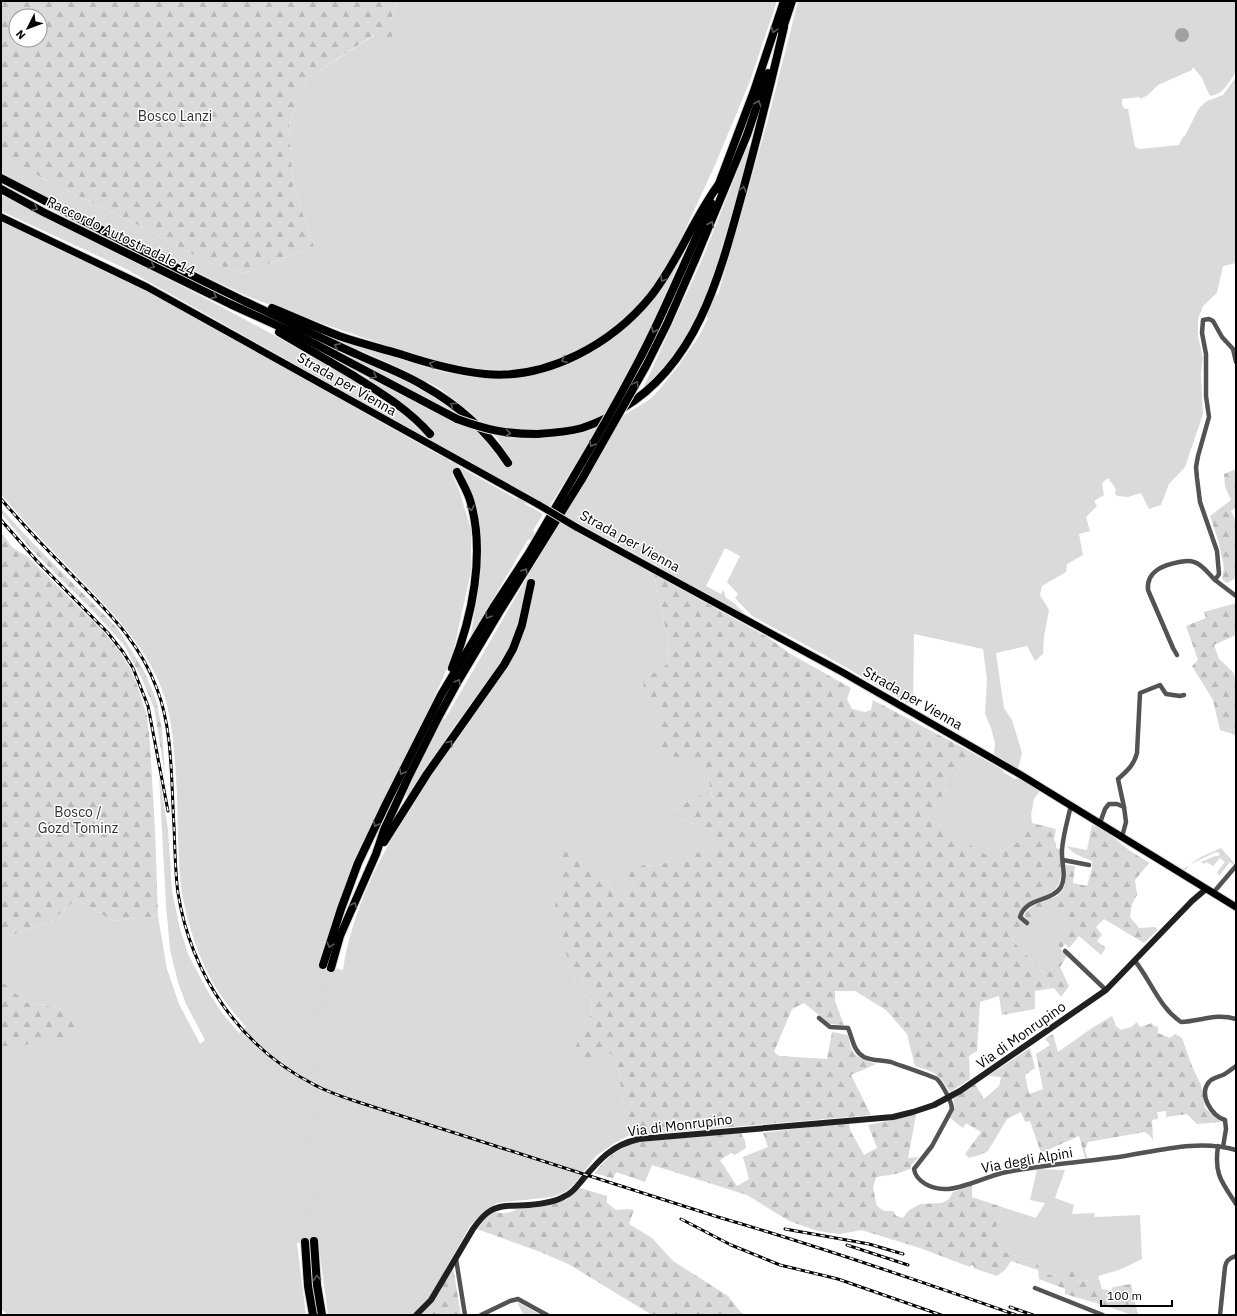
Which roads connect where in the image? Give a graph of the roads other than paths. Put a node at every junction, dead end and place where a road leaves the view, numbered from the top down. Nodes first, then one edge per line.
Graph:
1 (784, 1) edge
2 (792, 1) edge
3 (784, 27) junction
4 (1, 178) edge
5 (719, 184) junction
6 (1, 189) edge
7 (1, 217) edge
8 (691, 258) junction
9 (233, 295) junction
10 (239, 309) junction
11 (1236, 362) edge
12 (430, 434) tunnel mouth
13 (508, 463) tunnel mouth
14 (457, 472) tunnel mouth
15 (1216, 580) junction
16 (532, 583) tunnel mouth
17 (1236, 596) edge
18 (1177, 655) dead end
19 (441, 695) junction
20 (1184, 695) dead end
21 (436, 714) junction
22 (1071, 805) junction
23 (1124, 807) junction
24 (1100, 823) junction
25 (1122, 837) junction
26 (376, 854) junction
27 (1063, 860) junction
28 (1089, 865) dead end
29 (1236, 866) edge
30 (1206, 889) junction
31 (1213, 893) junction
32 (1236, 906) edge
33 (1027, 923) dead end
34 (1065, 951) dead end
35 (1135, 961) junction
36 (1106, 990) junction
37 (819, 1018) dead end
38 (1236, 1019) edge
39 (1236, 1066) edge
40 (948, 1098) junction
41 (1220, 1146) junction
42 (1236, 1150) edge
43 (1236, 1204) edge
44 (314, 1241) tunnel mouth
45 (305, 1242) tunnel mouth
46 (1236, 1256) edge
47 (456, 1259) junction
48 (1035, 1288) dead end
49 (313, 1315) edge
50 (322, 1315) edge
51 (416, 1315) edge
52 (465, 1315) edge
53 (481, 1315) edge
54 (547, 1315) edge
55 (1103, 1315) edge
56 (1220, 1315) edge

1 -> 5 highway
2 - 3 highway
8 -> 3 highway
10 -> 3 highway, bridge
4 - 9 highway, Raccordo Autostradale 14
5 - 8 highway
5 -> 9 highway
6 -> 10 highway, Raccordo Autostradale 14
7 - 22 main road, Strada per Vienna, bridge
8 -> 19 highway, bridge
21 -> 8 highway, bridge
13 -> 9 highway
10 - 12 highway
11 - 15 street
14 -> 19 highway
15 - 17 street
15 - 18 street
26 -> 16 highway
19 - 21 highway
20 - 23 street
21 - 26 highway
21 -> 26 highway
22 - 24 main road, Strada per Vienna
22 - 27 street
23 - 24 street
23 - 25 street
24 - 25 main road, Strada per Vienna
25 - 30 main road, Strada per Vienna
27 - 28 street
27 - 33 street
29 - 31 street
30 - 31 main road, Strada per Vienna
30 - 35 main road, Via di Monrupino
31 - 32 main road, Strada per Vienna
34 - 36 street
35 - 36 main road, Via di Monrupino
35 - 38 street
36 - 40 main road, Via di Monrupino
37 - 40 street
39 - 41 street
40 - 41 street, Via degli Alpini
40 - 47 main road, Via di Monrupino
41 - 42 street, Via degli Alpini
41 - 43 street
50 -> 44 highway
45 - 49 highway
46 - 56 street
47 - 51 main road, Via di Monrupino
47 - 52 street
48 - 55 street
53 - 54 street

